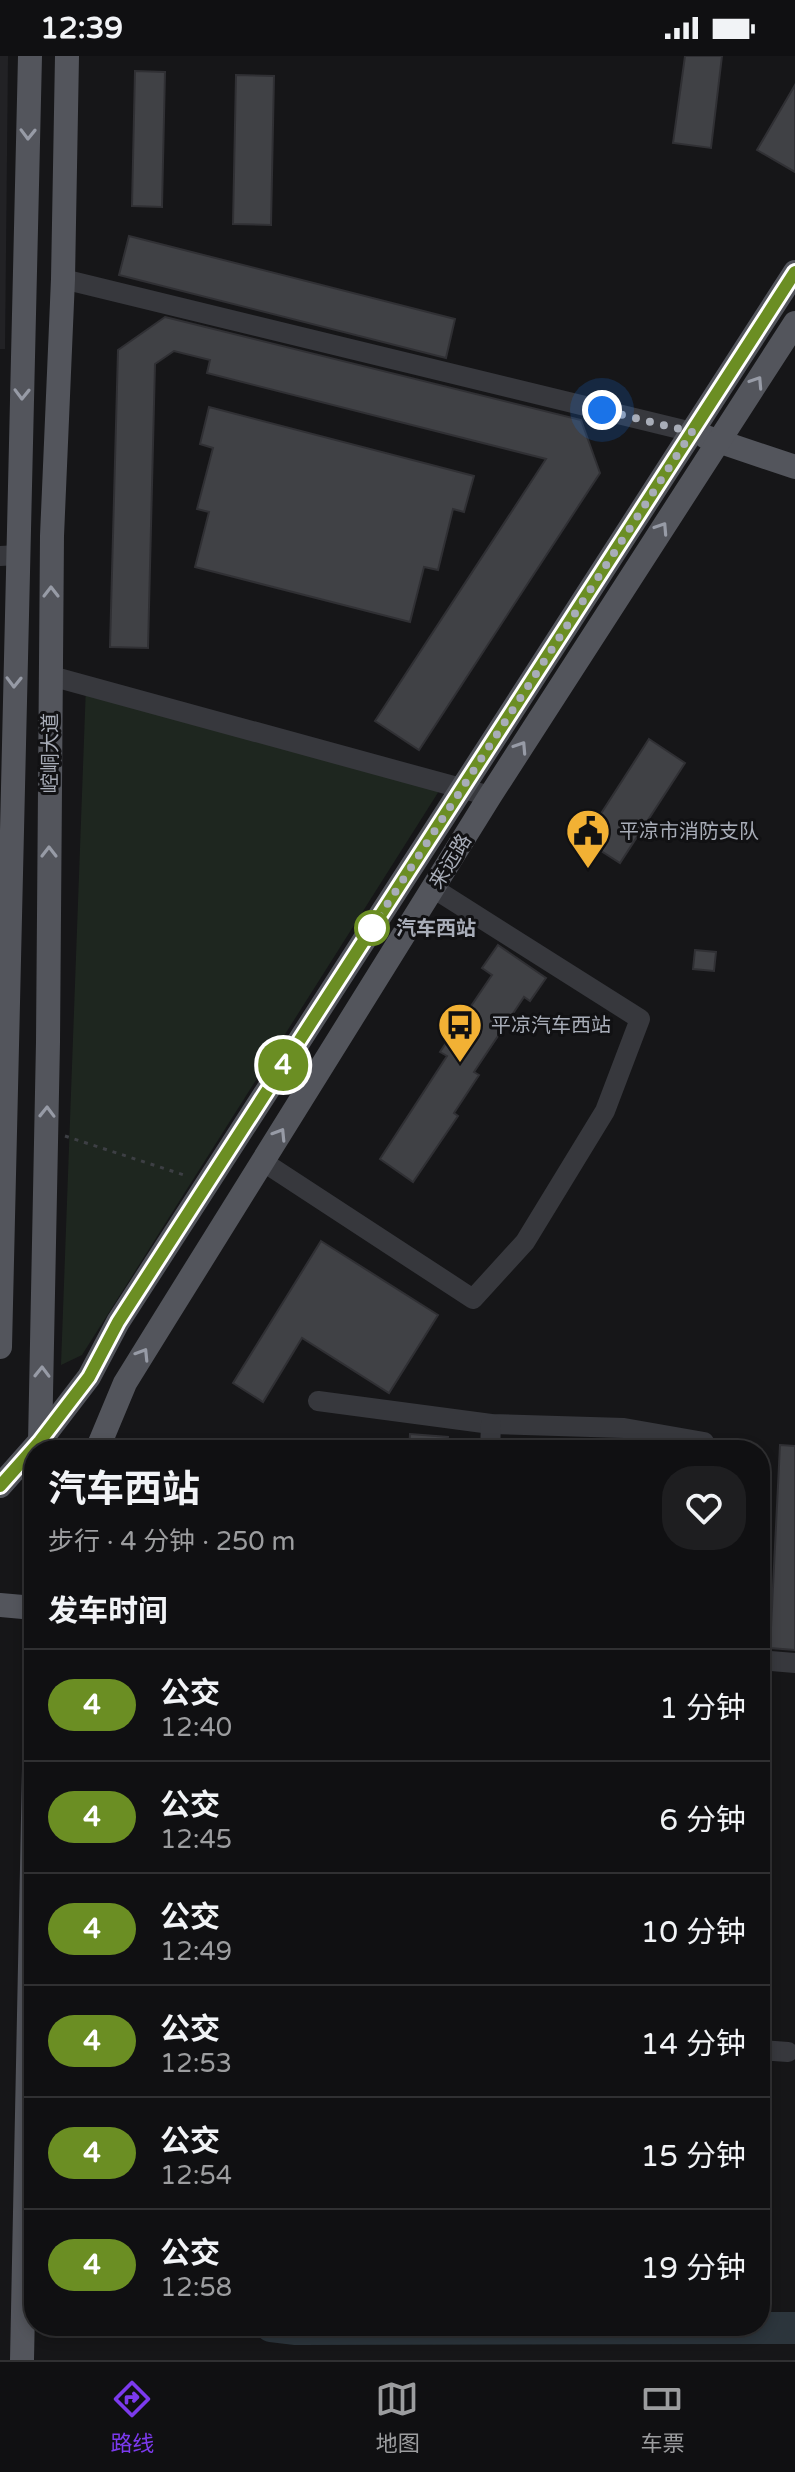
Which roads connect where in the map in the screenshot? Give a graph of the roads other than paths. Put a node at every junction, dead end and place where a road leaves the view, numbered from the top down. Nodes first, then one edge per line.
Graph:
1 (30, 56) edge
2 (67, 56) edge
3 (795, 272) edge
4 (63, 279) junction
5 (795, 323) edge
6 (692, 432) junction
7 (718, 442) junction
8 (795, 467) edge
9 (9, 555) edge
10 (51, 676) junction
11 (462, 789) junction
12 (490, 796) junction
13 (433, 888) junction
14 (262, 1161) junction
15 (0, 1347) edge
16 (318, 1401) dead end
17 (491, 1424) junction
18 (40, 1440) edge
19 (44, 1440) edge
20 (101, 1440) edge
21 (490, 1440) edge
22 (693, 1440) edge
23 (24, 1461) edge
24 (0, 1486) edge
25 (0, 1605) edge
26 (24, 1607) edge
27 (770, 1661) edge
28 (795, 1663) edge
29 (770, 2051) edge
30 (788, 2052) dead end
31 (24, 2286) edge
32 (22, 2360) edge

1 -> 9 main road, 崆峒大道
2 - 4 main road, 崆峒大道
3 - 6 main road, 来远路
4 - 6 street
10 -> 4 main road, 崆峒大道
7 -> 5 main road, 来远路
6 - 7 main road
6 - 11 main road, 来远路
7 - 8 main road
12 -> 7 main road, 来远路
9 -> 15 main road, 崆峒大道
10 - 11 street
18 -> 10 main road, 崆峒大道
11 - 12 street
11 - 19 main road, 来远路
12 - 13 main road, 来远路
14 -> 13 main road, 来远路
13 - 14 street
20 -> 14 main road, 来远路
16 - 17 street
17 - 21 street
17 - 22 street
23 - 24 main road, 来远路
25 - 26 main road
27 - 28 street
29 - 30 street
31 - 32 main road

